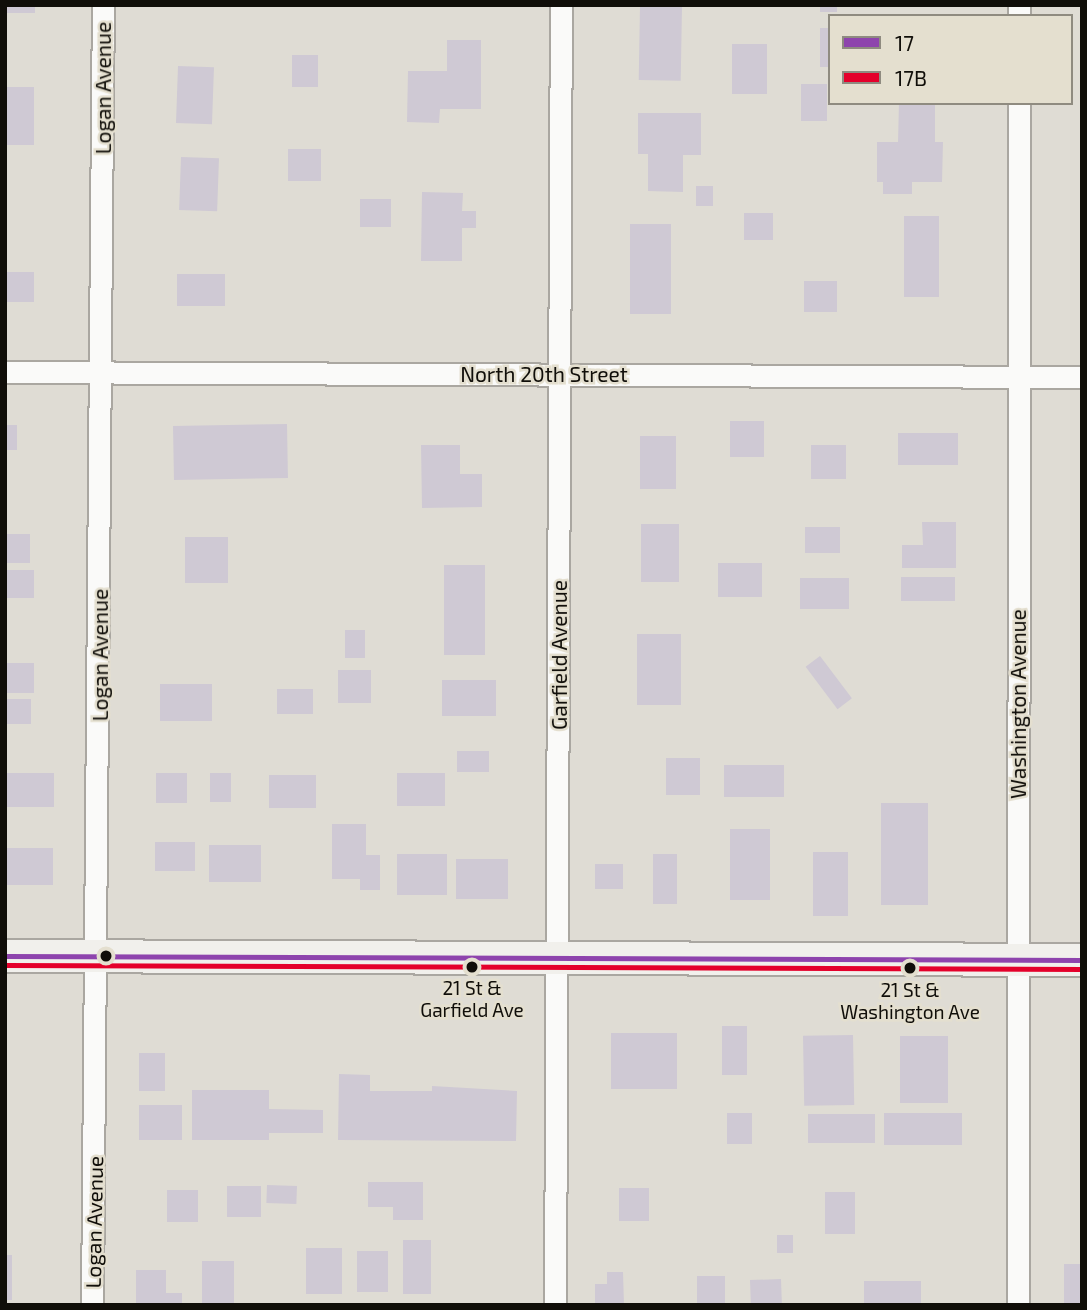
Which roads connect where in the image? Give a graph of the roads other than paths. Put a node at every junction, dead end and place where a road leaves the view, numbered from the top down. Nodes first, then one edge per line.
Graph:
1 (103, 5) edge
2 (561, 5) edge
3 (1019, 105) edge
4 (5, 372) edge
5 (103, 372) junction
6 (560, 374) junction
7 (1019, 377) junction
8 (1082, 377) edge
9 (5, 956) edge
10 (97, 956) junction
11 (558, 958) junction
12 (1017, 959) junction
13 (1082, 960) edge
14 (92, 1305) edge
15 (555, 1305) edge
16 (1018, 1305) edge

1 - 5 street, Logan Avenue
2 - 6 street, Garfield Avenue
3 - 7 street, Washington Avenue
4 - 5 street, North 20th Street
5 - 6 street, North 20th Street
5 - 10 street, Logan Avenue
6 - 7 street, North 20th Street
6 - 11 street, Garfield Avenue
7 - 8 street, North 20th Street
7 - 12 street, Washington Avenue
9 - 10 street
10 - 11 street
10 - 14 street, Logan Avenue
11 - 12 street
11 - 15 street, Garfield Avenue
12 - 13 street
12 - 16 street, Washington Avenue

